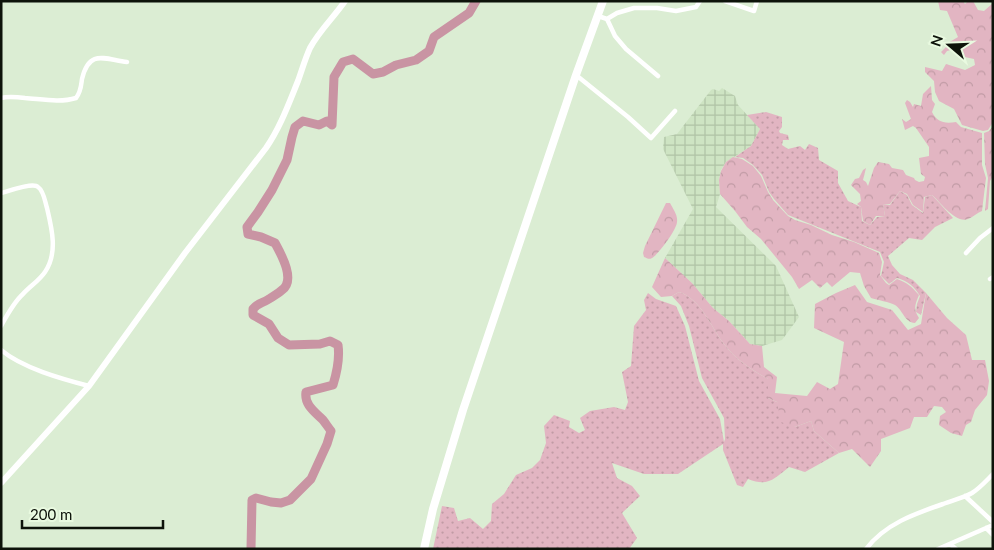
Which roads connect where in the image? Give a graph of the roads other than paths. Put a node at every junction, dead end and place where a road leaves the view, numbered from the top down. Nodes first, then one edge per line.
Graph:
1 (345, 1) edge
2 (602, 1) edge
3 (700, 1) edge
4 (725, 1) edge
5 (757, 1) edge
6 (598, 16) junction
7 (608, 19) junction
8 (127, 62) dead end
9 (576, 74) junction
10 (658, 76) dead end
11 (1, 98) edge
12 (676, 111) dead end
13 (1, 193) edge
14 (993, 228) edge
15 (966, 253) dead end
16 (1, 326) edge
17 (1, 350) edge
18 (88, 386) junction
19 (993, 474) edge
20 (1, 483) edge
21 (965, 496) junction
22 (993, 524) edge
23 (986, 528) junction
24 (993, 535) edge
25 (950, 544) junction
26 (424, 549) edge
27 (866, 549) edge
28 (938, 549) edge
29 (956, 549) edge

1 - 18 main road
2 - 6 highway
3 - 7 street
4 - 5 street
6 - 7 street
6 - 9 highway
7 - 10 street
8 - 11 street
9 - 12 street
9 - 26 highway
13 - 16 street
14 - 15 street
17 - 18 street
18 - 20 main road
19 - 21 street
21 - 22 street
21 - 27 street
22 - 23 street
23 - 24 street
23 - 25 street
25 - 28 street
25 - 29 street

